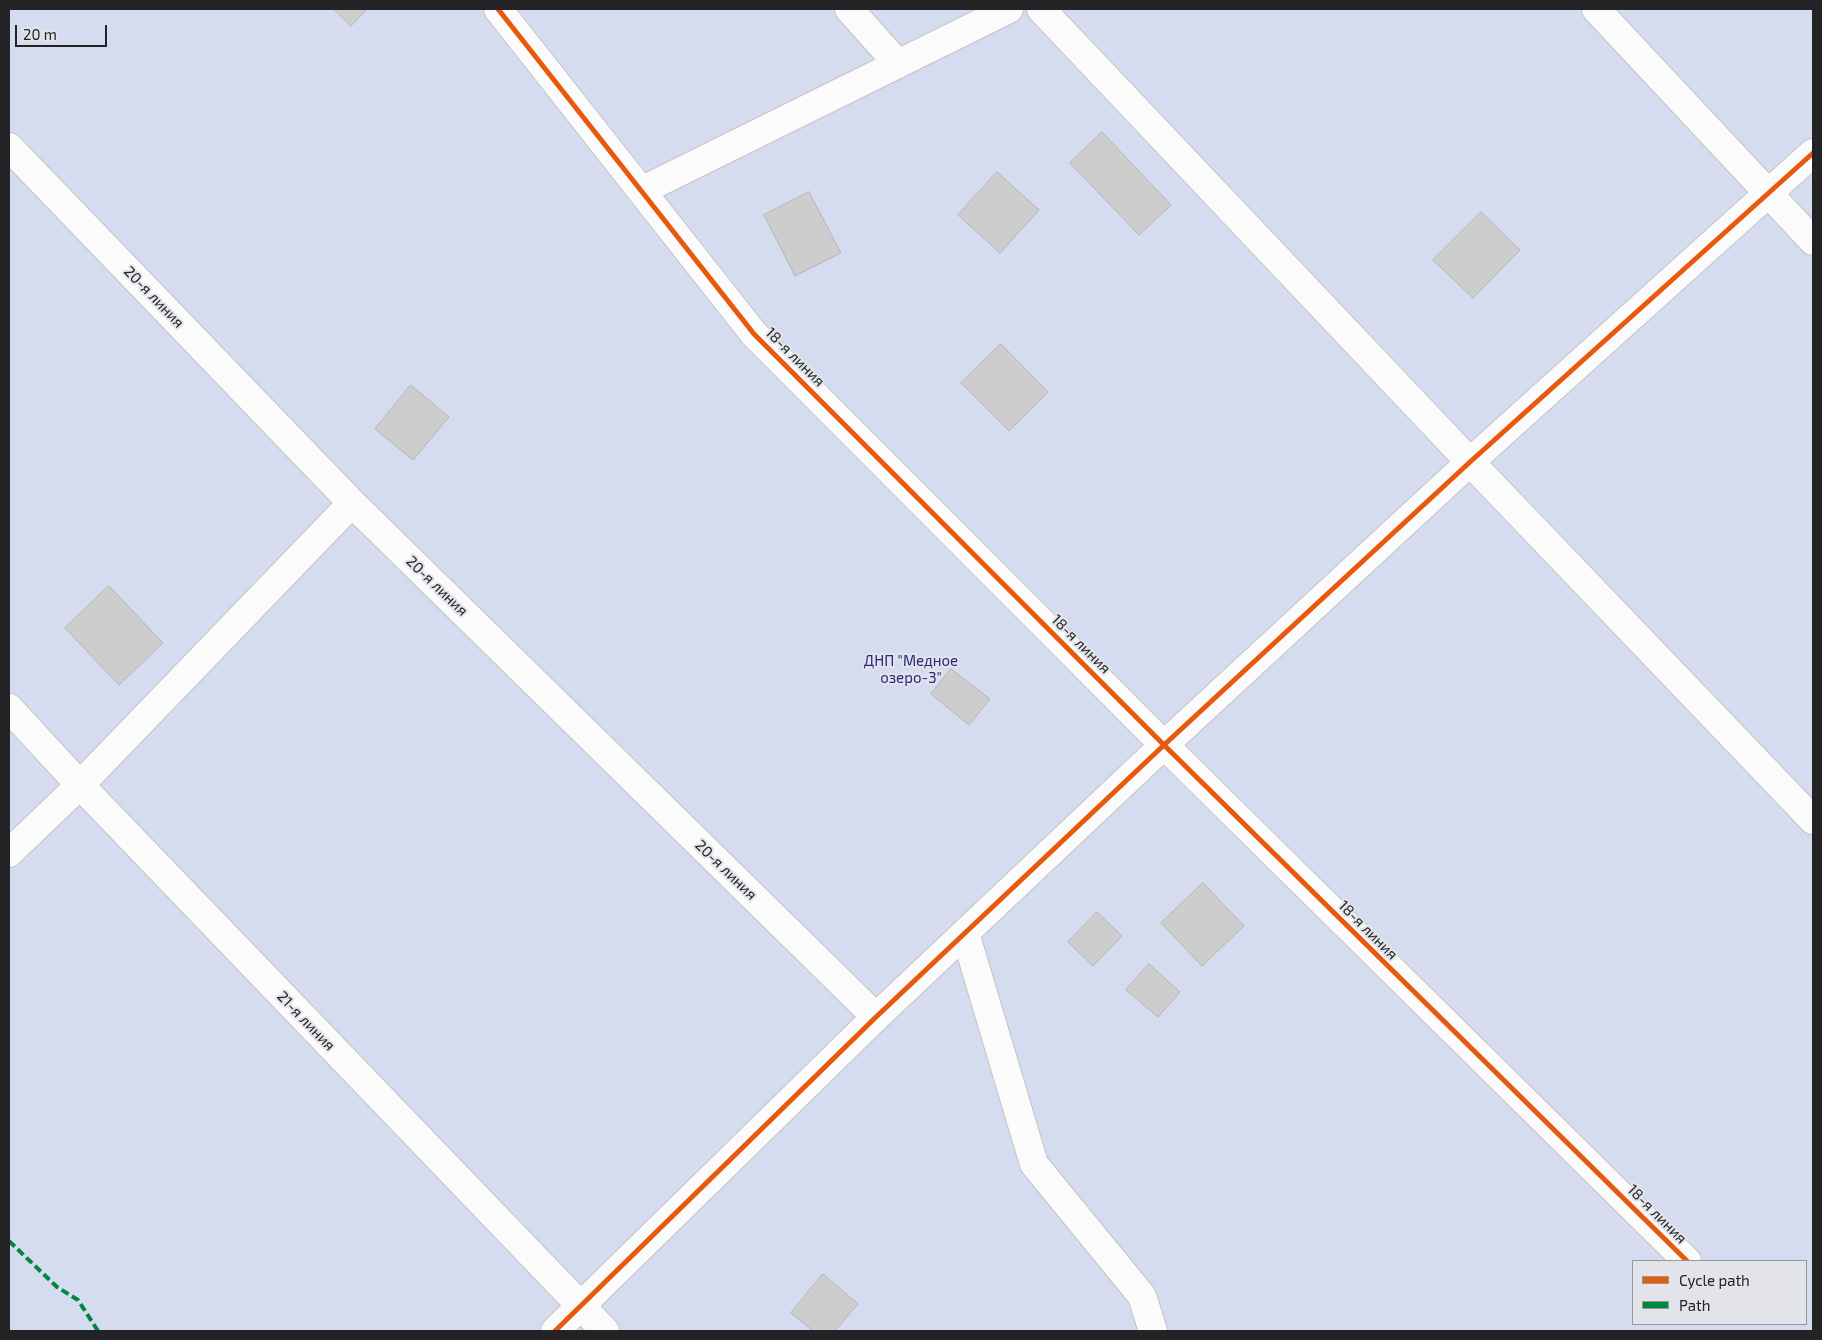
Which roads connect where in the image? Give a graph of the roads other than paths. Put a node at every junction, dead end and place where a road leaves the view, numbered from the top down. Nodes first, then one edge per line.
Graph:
1 (498, 9) edge
2 (849, 9) edge
3 (1009, 9) edge
4 (1042, 9) edge
5 (1596, 9) edge
6 (898, 64) junction
7 (9, 146) edge
8 (1813, 153) edge
9 (642, 191) junction
10 (1769, 195) junction
11 (1813, 241) edge
12 (1470, 462) junction
13 (352, 503) junction
14 (9, 708) edge
15 (1164, 745) junction
16 (80, 785) junction
17 (1813, 820) edge
18 (9, 853) edge
19 (965, 933) junction
20 (876, 1017) junction
21 (1686, 1260) edge
22 (580, 1306) junction
23 (555, 1331) edge
24 (605, 1331) edge
25 (1153, 1331) edge

1 - 9 street, 18-я линия
2 - 6 street
3 - 6 street
4 - 12 street
5 - 10 street
6 - 9 street
7 - 13 street, 20-я линия
8 - 10 street
9 - 15 street, 18-я линия
10 - 11 street
10 - 12 street
12 - 15 street
12 - 17 street
13 - 16 street
13 - 20 street, 20-я линия
14 - 16 street, 21-я линия
15 - 19 street
15 - 21 street, 18-я линия
16 - 18 street
16 - 22 street, 21-я линия
19 - 20 street
19 - 25 street
20 - 22 street
22 - 23 street
22 - 24 street, 21-я линия

